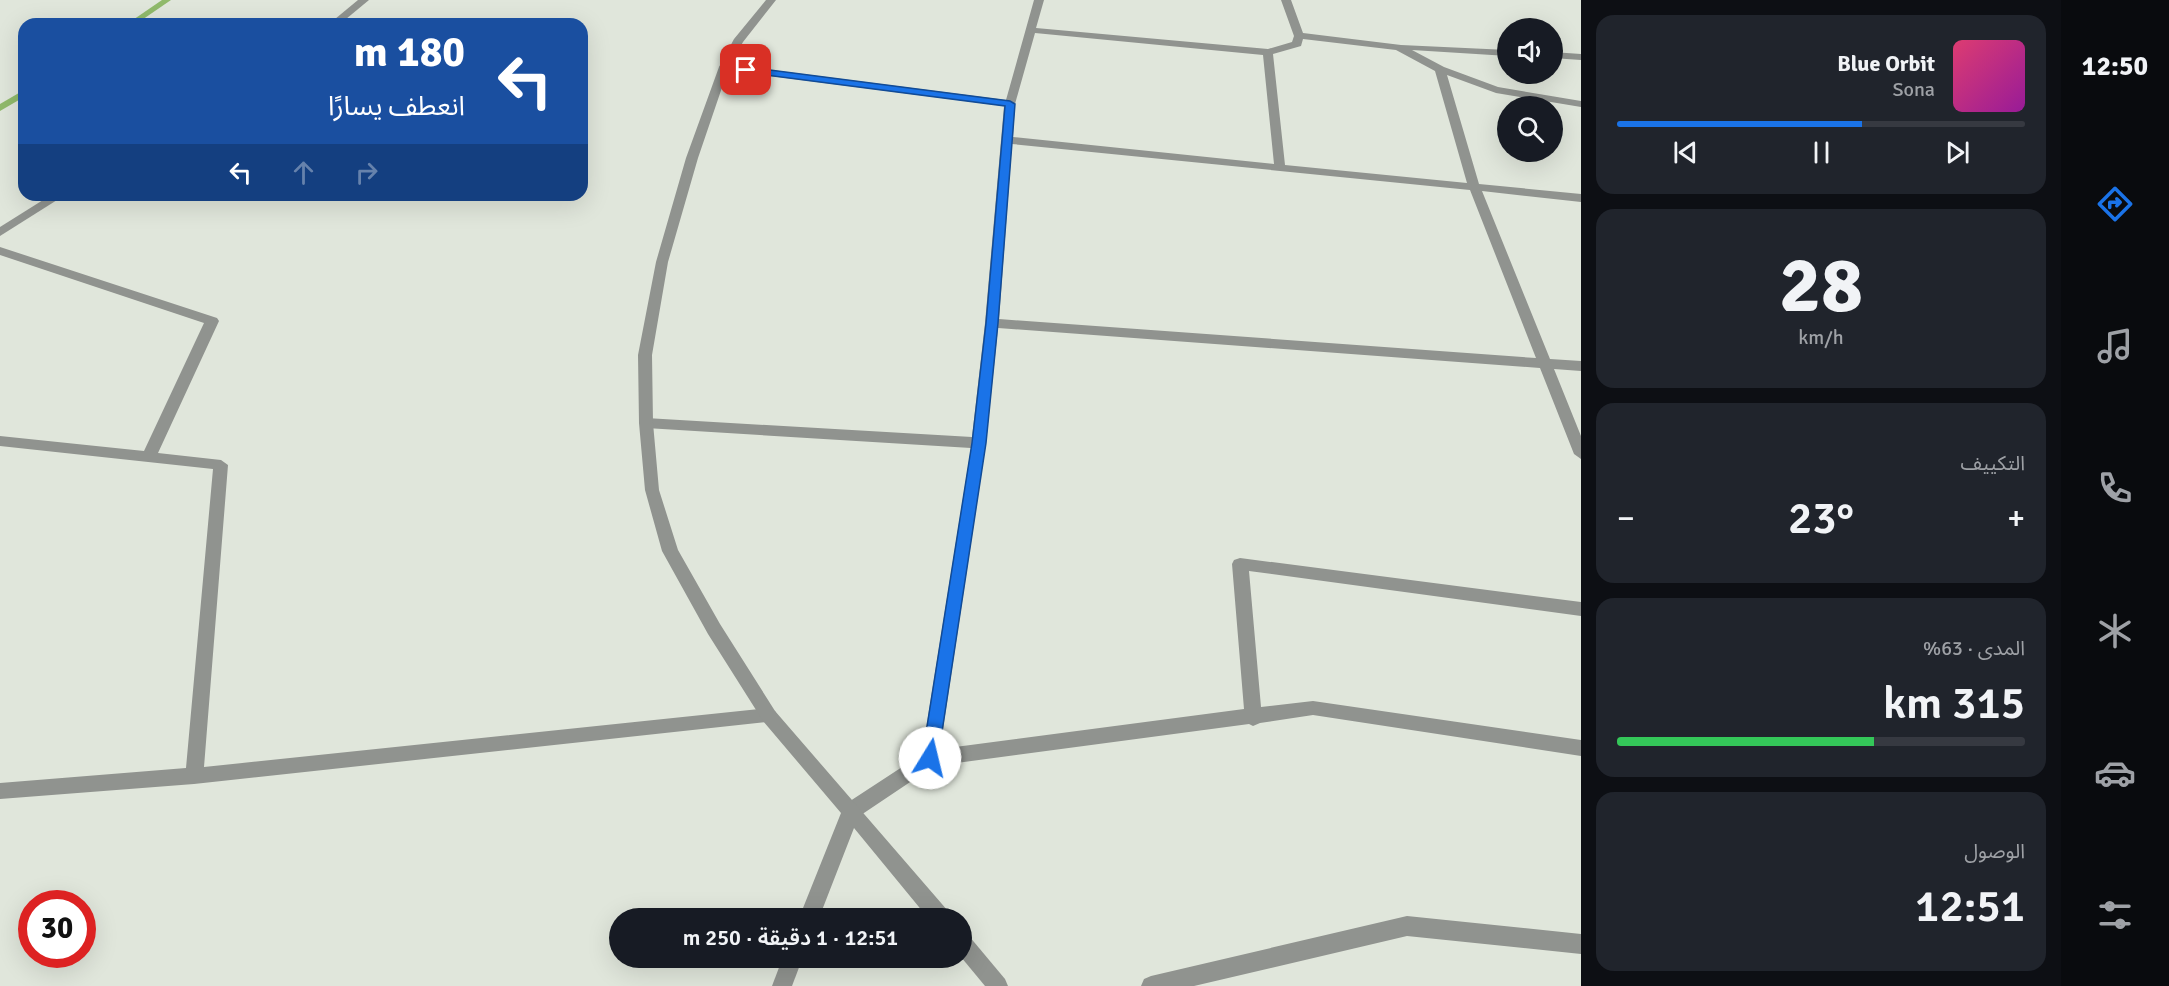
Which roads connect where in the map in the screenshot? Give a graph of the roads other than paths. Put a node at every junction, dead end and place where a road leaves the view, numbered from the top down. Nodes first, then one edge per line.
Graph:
1 (364, 0) edge
2 (771, 0) edge
3 (1039, 0) edge
4 (1286, 0) edge
5 (342, 18) edge
6 (1030, 30) junction
7 (1299, 36) junction
8 (1398, 47) junction
9 (1268, 52) junction
10 (1497, 52) edge
11 (1563, 56) edge
12 (1581, 57) edge
13 (724, 67) junction
14 (1440, 69) junction
15 (1010, 104) junction
16 (1581, 104) edge
17 (1008, 140) junction
18 (1280, 168) junction
19 (1475, 189) junction
20 (1581, 198) edge
21 (49, 201) edge
22 (0, 232) edge
23 (0, 251) edge
24 (992, 323) junction
25 (1545, 364) junction
26 (1581, 366) edge
27 (646, 423) junction
28 (0, 441) edge
29 (979, 443) junction
30 (1581, 454) edge
31 (149, 457) junction
32 (1581, 609) edge
33 (769, 716) junction
34 (1253, 718) junction
35 (1581, 748) edge
36 (930, 758) junction
37 (194, 776) junction
38 (0, 792) edge
39 (851, 811) junction
40 (813, 908) edge
41 (933, 908) edge
42 (1581, 944) edge
43 (972, 954) edge
44 (789, 968) edge
45 (782, 986) edge
46 (998, 986) edge
47 (1151, 986) edge

1 - 5 street
2 - 13 street
3 - 6 street
4 - 7 street
6 - 9 street
6 - 15 street
7 - 8 street
7 - 9 street
8 - 10 street
8 - 14 street
9 - 18 street
11 - 12 street
13 - 15 street
13 - 27 street
14 - 16 street
14 - 19 street
15 - 17 street
17 - 18 street
17 - 24 street
18 - 19 street
19 - 20 street
19 - 25 street
21 - 22 street
23 - 31 street
24 - 25 street
24 - 29 street
25 - 26 street
25 - 30 street
27 - 29 street
27 - 33 street
28 - 31 street
29 - 36 street
31 - 37 street
32 - 34 street
33 - 37 street
33 - 39 street
34 - 35 street
34 - 36 street
36 - 39 street
37 - 38 street
39 - 40 street
39 - 41 street
42 - 47 street
43 - 46 street
44 - 45 street

